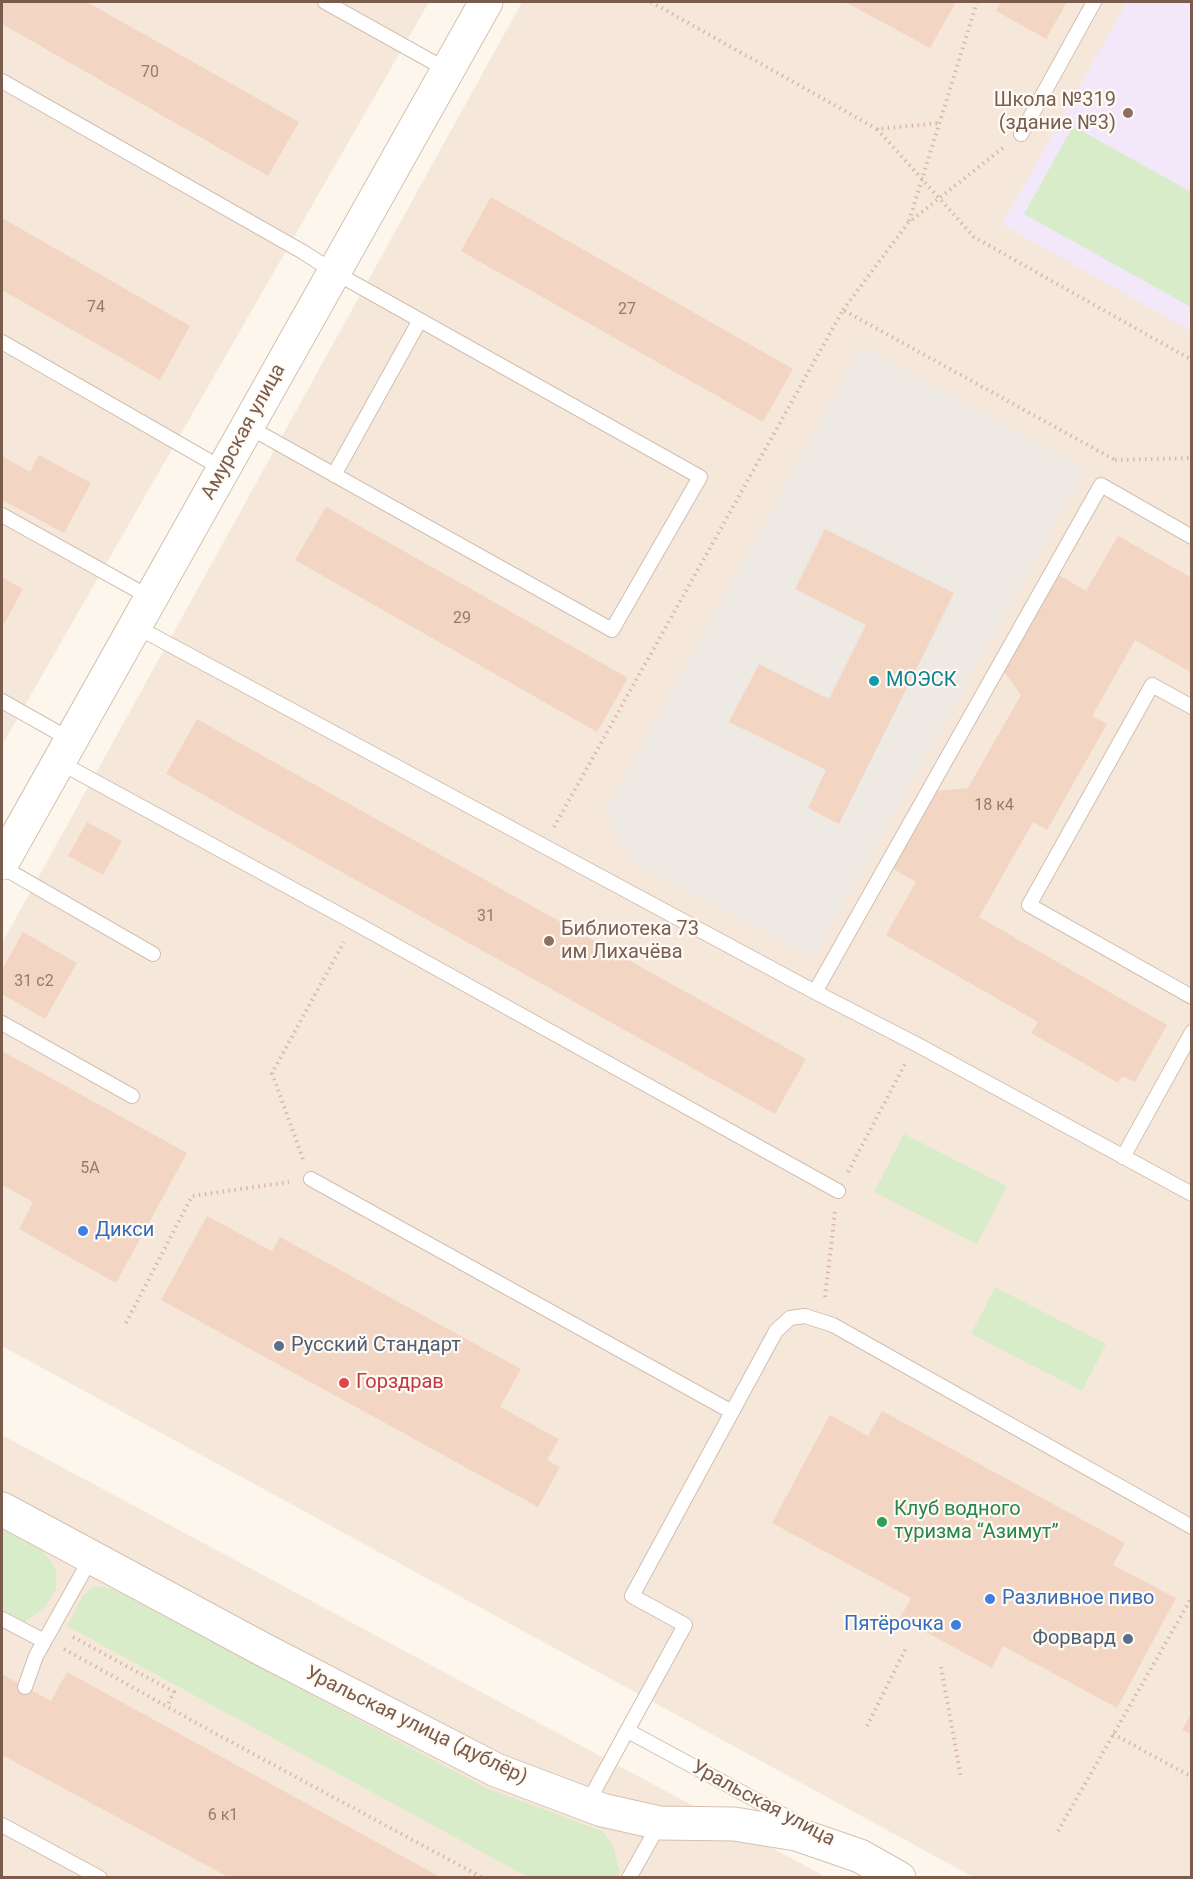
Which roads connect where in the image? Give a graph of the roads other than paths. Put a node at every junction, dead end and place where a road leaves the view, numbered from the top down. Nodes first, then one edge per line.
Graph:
1 (326, 2) edge
2 (486, 2) edge
3 (1094, 2) edge
4 (447, 70) junction
5 (2, 81) edge
6 (1021, 134) road end
7 (334, 272) junction
8 (420, 320) junction
9 (2, 342) edge
10 (247, 426) junction
11 (223, 469) junction
12 (334, 475) junction
13 (2, 515) edge
14 (1191, 537) edge
15 (151, 598) junction
16 (135, 626) junction
17 (2, 701) edge
18 (1191, 707) edge
19 (65, 751) junction
20 (2, 865) edge
21 (153, 954) dead end
22 (815, 992) junction
23 (1191, 997) edge
24 (2, 1023) edge
25 (1191, 1032) edge
26 (132, 1096) dead end
27 (1123, 1157) junction
28 (311, 1179) road end
29 (838, 1191) dead end
30 (1191, 1194) edge
31 (732, 1412) junction
32 (2, 1509) edge
33 (1191, 1527) edge
34 (91, 1558) junction
35 (2, 1619) edge
36 (44, 1641) junction
37 (25, 1687) dead end
38 (627, 1731) junction
39 (587, 1804) junction
40 (660, 1823) junction
41 (2, 1825) edge
42 (860, 1856) junction
43 (99, 1878) edge
44 (629, 1878) edge
45 (899, 1878) edge

1 - 4 lane
2 - 4 main road, Амурская улица
3 - 6 lane
4 - 7 main road, Амурская улица
5 - 7 lane
7 - 8 lane
7 - 10 main road, Амурская улица
8 - 12 lane
8 - 12 lane
9 - 11 lane
10 - 11 main road, Амурская улица
10 - 12 lane
11 - 15 main road, Амурская улица
13 - 15 lane
14 - 22 lane
15 - 16 main road, Амурская улица
16 - 19 main road, Амурская улица
16 - 22 lane
17 - 19 lane
18 - 23 lane
19 - 20 main road, Амурская улица
19 - 29 lane
20 - 21 lane
22 - 27 lane
24 - 26 lane
25 - 27 lane
27 - 30 lane
28 - 31 lane
31 - 33 lane
31 - 38 lane
32 - 34 main road, Уральская улица (дублёр)
34 - 36 lane
34 - 39 main road, Уральская улица (дублёр)
35 - 36 lane
36 - 37 lane
38 - 39 lane
38 - 42 lane, Уральская улица
39 - 40 main road, Уральская улица (дублёр)
40 - 42 main road, Уральская улица (дублёр)
40 - 44 lane
41 - 43 lane
42 - 45 main road, Уральская улица

